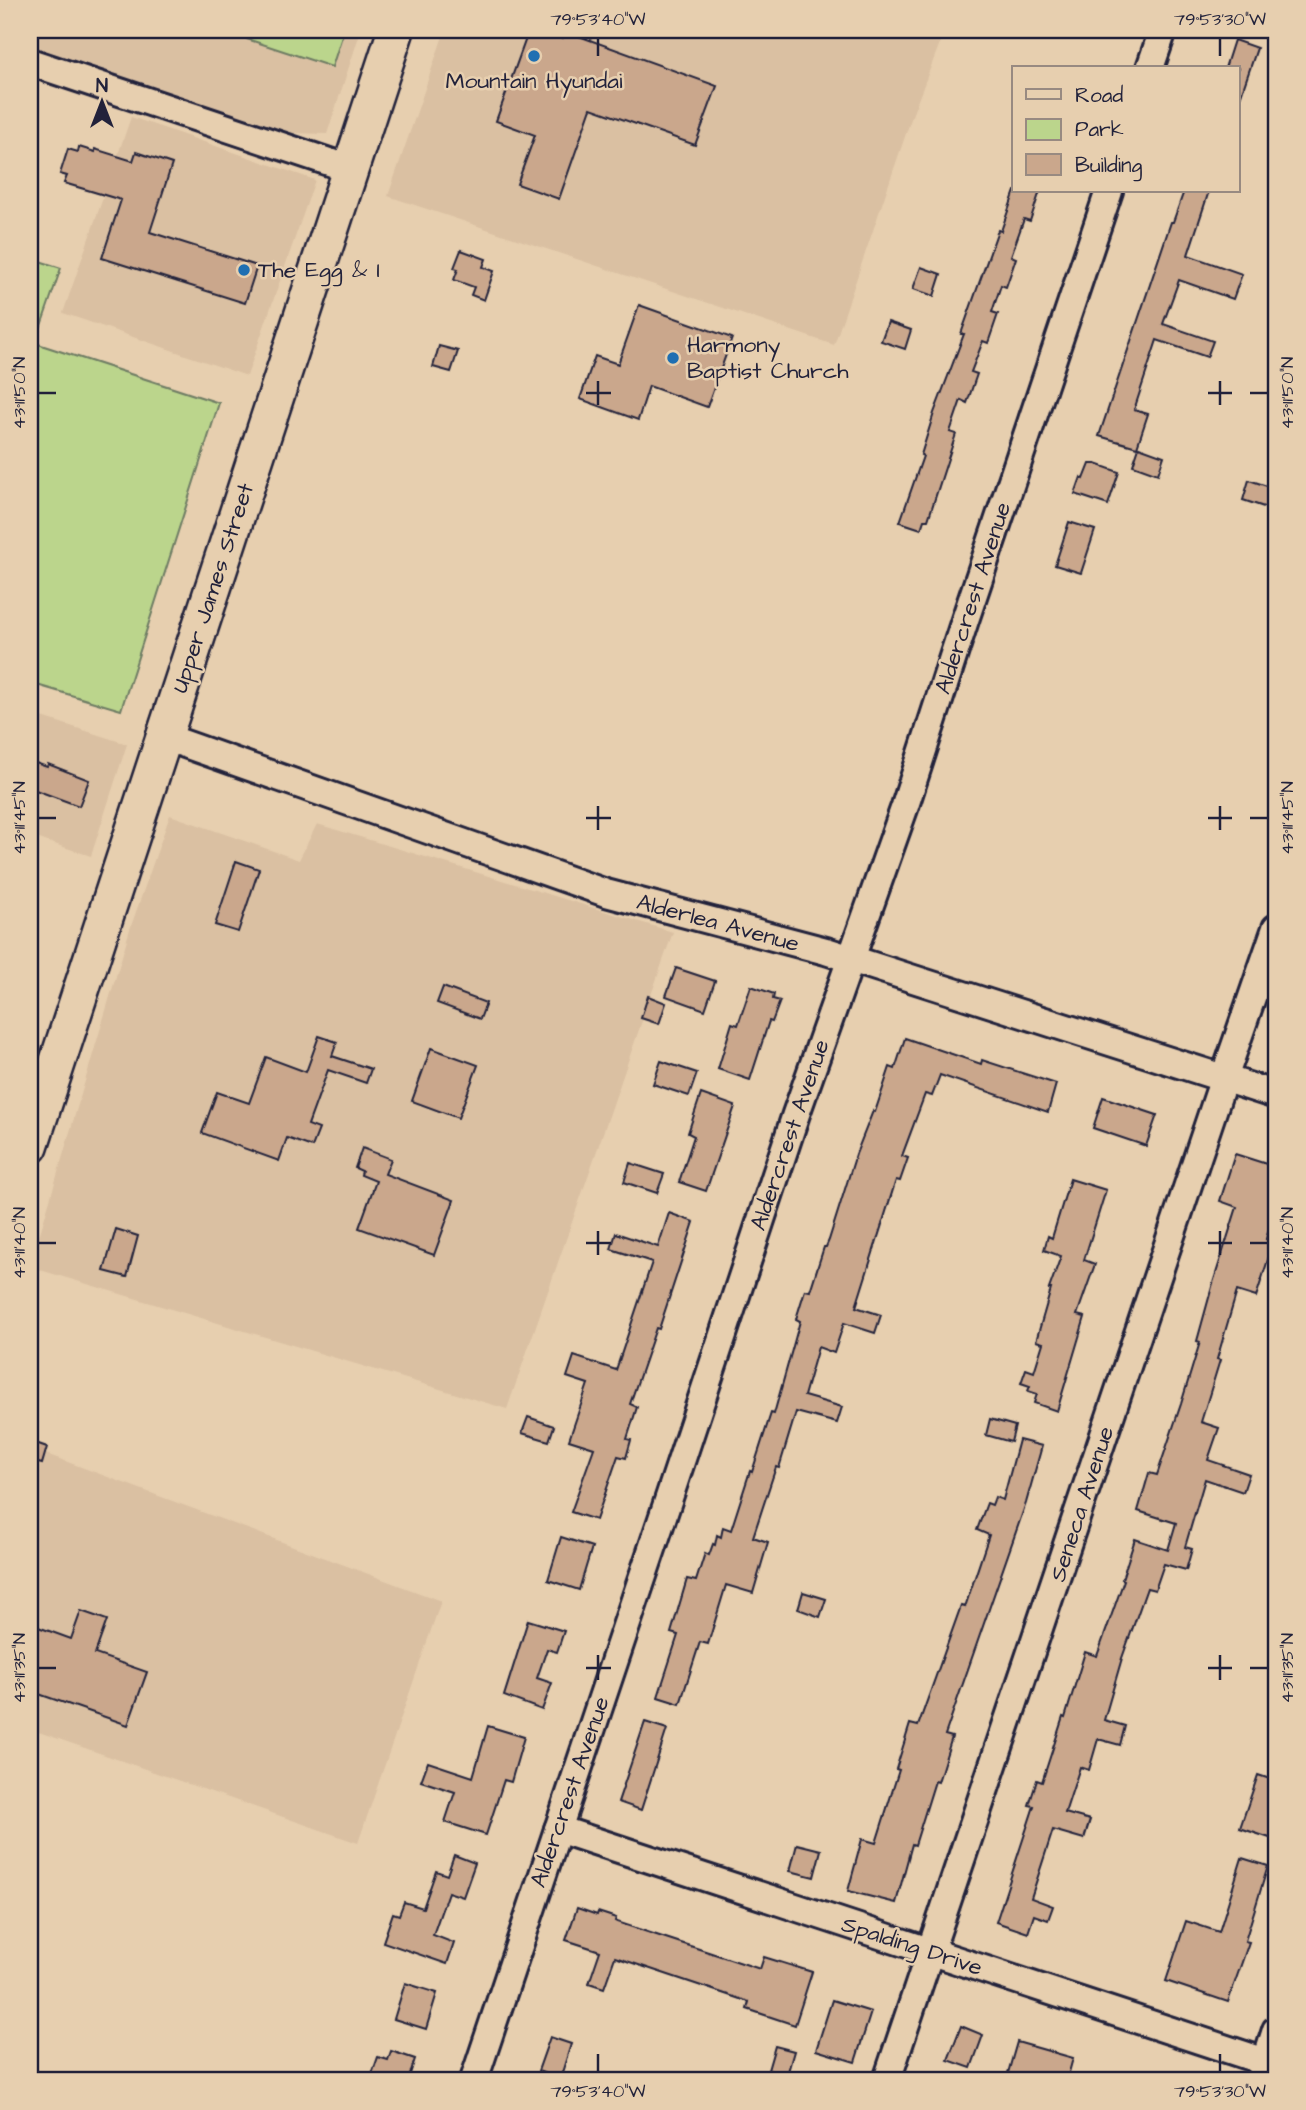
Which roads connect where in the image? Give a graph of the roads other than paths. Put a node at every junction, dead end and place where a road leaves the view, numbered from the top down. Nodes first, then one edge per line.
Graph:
1 (396, 30) edge
2 (1163, 30) edge
3 (30, 62) edge
4 (1151, 66) edge
5 (350, 169) junction
6 (1109, 192) edge
7 (165, 737) junction
8 (1276, 928) edge
9 (851, 960) junction
10 (1224, 1078) junction
11 (1276, 1095) edge
12 (30, 1146) edge
13 (558, 1829) junction
14 (931, 1953) junction
15 (1276, 2030) edge
16 (1263, 2071) edge
17 (474, 2080) edge
18 (887, 2080) edge

1 - 5 main road, Upper James Street
2 - 4 street
3 - 5 street
5 - 7 main road, Upper James Street
6 - 9 street, Aldercrest Avenue
7 - 9 street, Alderlea Avenue
7 - 12 main road, Upper James Street
8 - 10 street, Seneca Avenue
9 - 10 street, Alderlea Avenue
9 - 13 street, Aldercrest Avenue
10 - 11 street, Alderlea Avenue
10 - 14 street, Seneca Avenue
13 - 14 street, Spalding Drive
13 - 17 street, Aldercrest Avenue
14 - 16 street, Spalding Drive
14 - 18 street, Seneca Avenue
15 - 16 street

